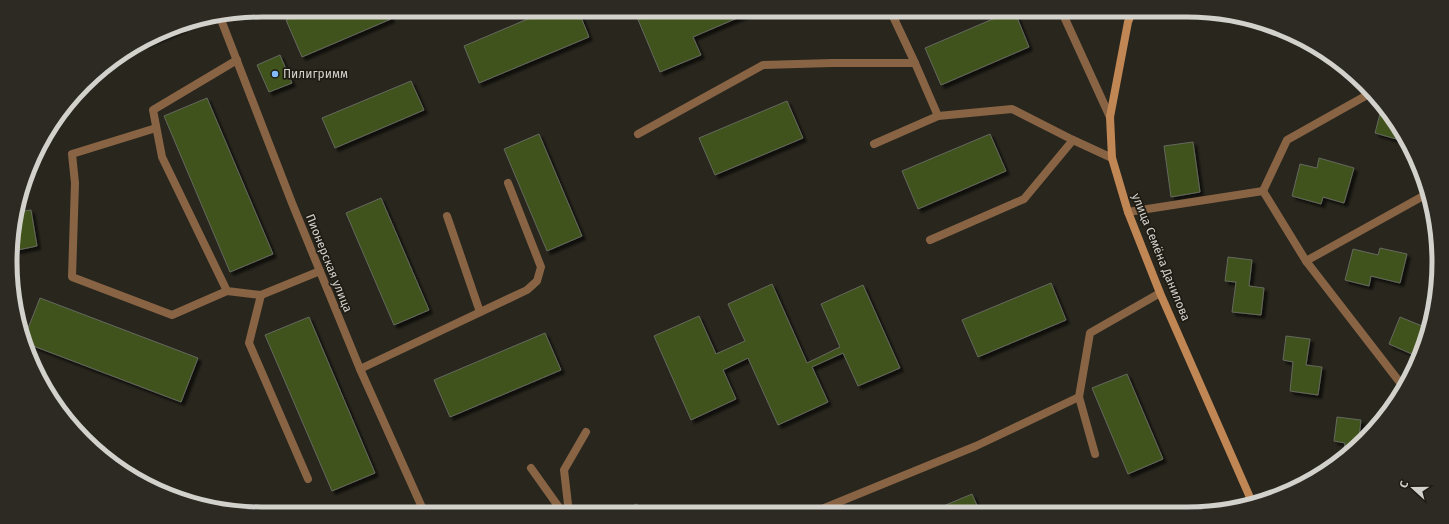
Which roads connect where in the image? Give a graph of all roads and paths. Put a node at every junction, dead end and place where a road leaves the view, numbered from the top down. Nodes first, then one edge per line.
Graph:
1 (893, 17) edge
2 (1064, 17) edge
3 (1130, 17) edge
4 (221, 21) edge
5 (236, 60) junction
6 (915, 63) junction
7 (1366, 95) edge
8 (938, 116) junction
9 (1110, 117) junction
10 (156, 128) junction
11 (638, 134) dead end
12 (1072, 140) junction
13 (874, 144) dead end
14 (1112, 158) junction
15 (508, 183) dead end
16 (1263, 191) junction
17 (1423, 196) edge
18 (1128, 212) junction
19 (447, 216) dead end
20 (930, 240) dead end
21 (1306, 261) junction
22 (320, 271) junction
23 (227, 291) junction
24 (1160, 293) junction
25 (261, 294) junction
26 (480, 312) junction
27 (360, 369) junction
28 (1400, 382) edge
29 (1079, 397) junction
30 (586, 432) dead end
31 (1096, 454) dead end
32 (531, 468) dead end
33 (308, 479) dead end
34 (1251, 499) edge
35 (422, 507) edge
36 (559, 507) edge
37 (568, 507) edge
38 (827, 507) edge

1 - 6 street
2 - 9 street
3 - 9 street, улица Семёна Данилова
4 - 5 street, Пионерская улица
5 - 10 street
5 - 22 street, Пионерская улица
6 - 8 street
6 - 11 street
7 - 16 street
8 - 12 street
8 - 13 street
9 - 14 street, улица Семёна Данилова
10 - 23 street
10 - 23 street
12 - 14 street
12 - 20 street
14 - 18 street, улица Семёна Данилова
15 - 26 street
16 - 18 street
16 - 21 street
17 - 21 street
18 - 24 street, улица Семёна Данилова
19 - 26 street
21 - 28 street
22 - 25 street
22 - 27 street, Пионерская улица
23 - 25 street
24 - 29 street
24 - 34 street, улица Семёна Данилова
25 - 33 street
26 - 27 street
27 - 35 street, Пионерская улица
29 - 31 street
29 - 38 street
30 - 37 street
32 - 36 street

